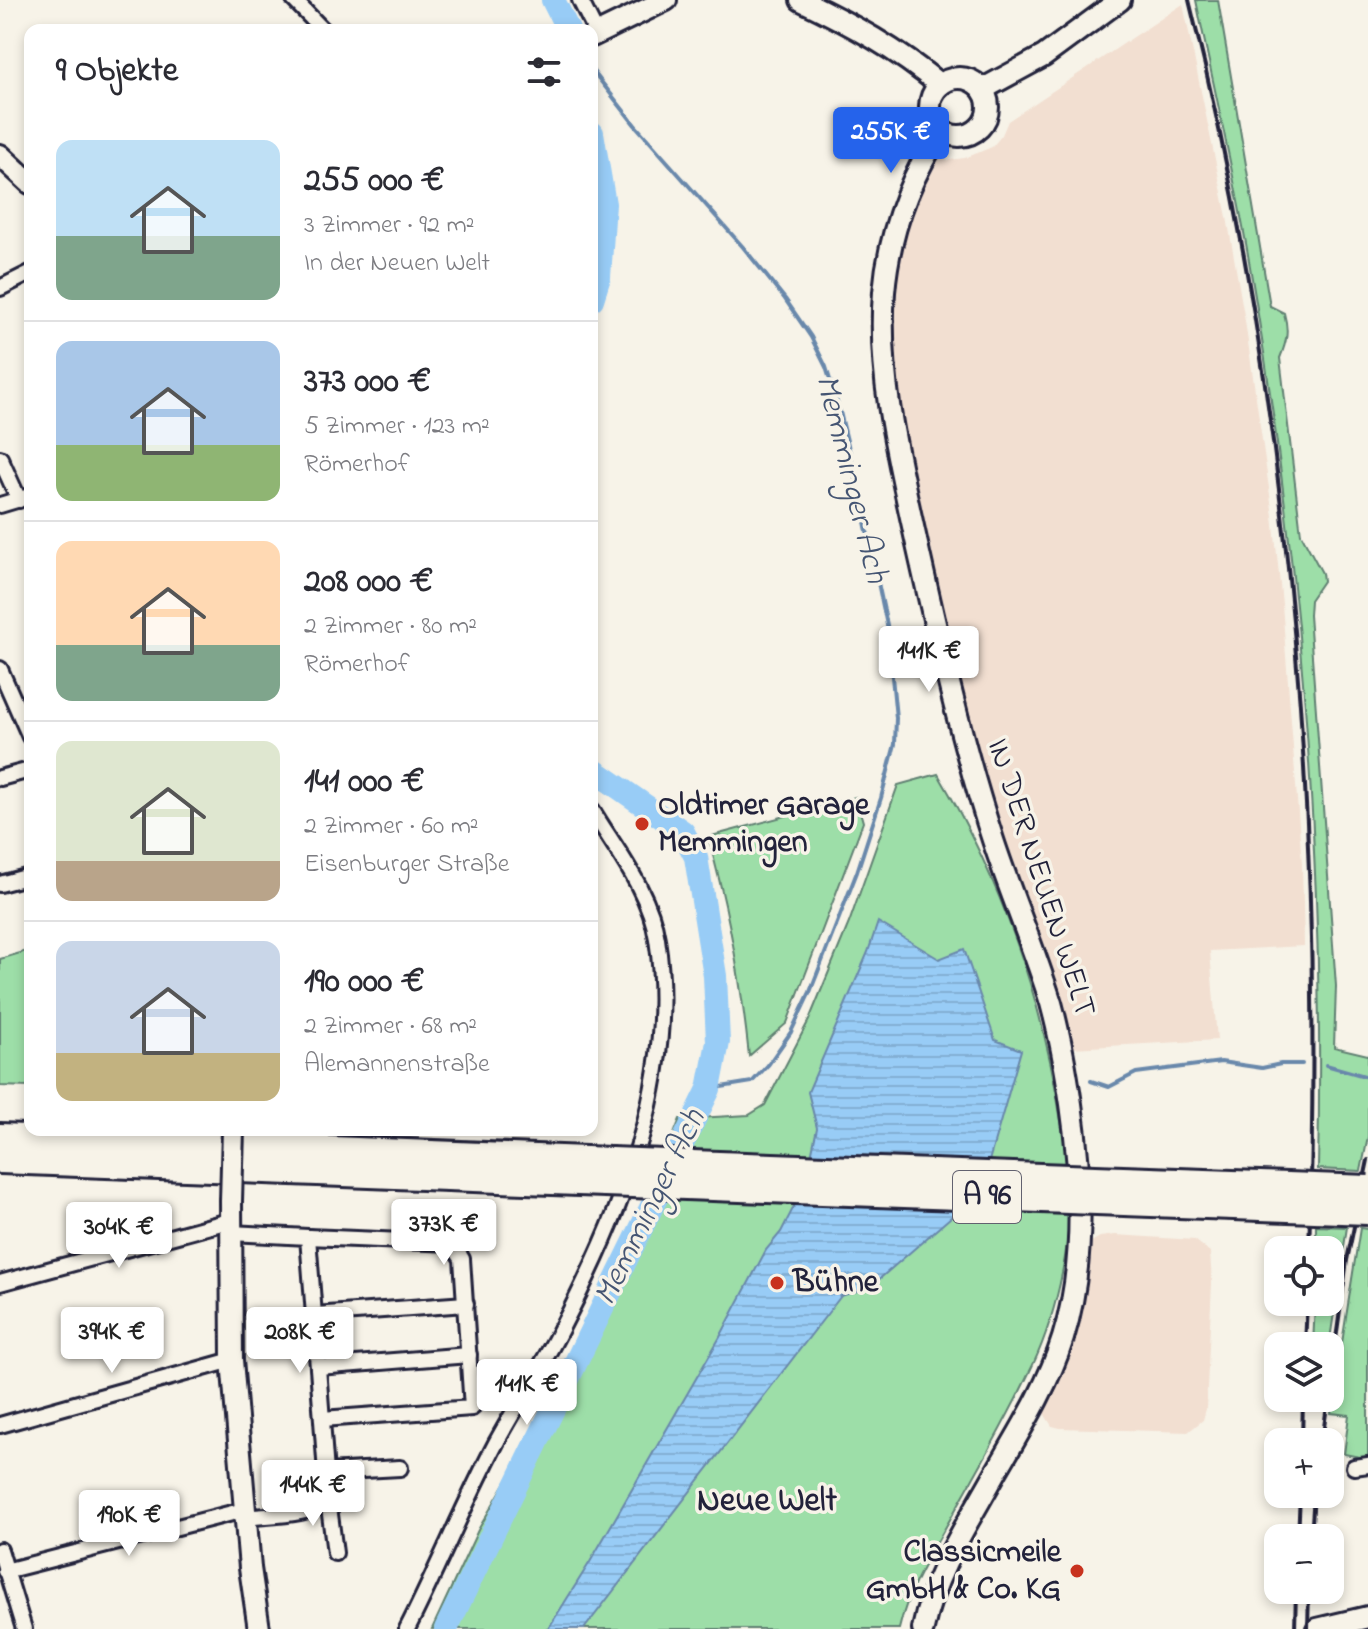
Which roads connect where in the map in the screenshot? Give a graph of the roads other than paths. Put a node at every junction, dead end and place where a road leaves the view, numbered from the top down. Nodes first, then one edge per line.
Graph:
1 (294, 0) edge
2 (580, 0) edge
3 (666, 0) edge
4 (801, 0) edge
5 (1120, 0) edge
6 (317, 24) edge
7 (590, 24) edge
8 (598, 33) edge
9 (940, 85) junction
10 (983, 89) junction
11 (941, 131) junction
12 (0, 155) edge
13 (24, 177) edge
14 (24, 276) edge
15 (0, 288) edge
16 (0, 458) edge
17 (24, 496) edge
18 (24, 498) edge
19 (0, 505) edge
20 (0, 669) edge
21 (24, 723) edge
22 (24, 772) edge
23 (0, 778) edge
24 (598, 820) edge
25 (24, 878) edge
26 (0, 884) edge
27 (233, 1136) edge
28 (0, 1137) edge
29 (0, 1160) edge
30 (608, 1172) junction
31 (1368, 1189) edge
32 (1368, 1211) edge
33 (230, 1218) junction
34 (308, 1237) junction
35 (0, 1283) edge
36 (466, 1304) junction
37 (314, 1315) junction
38 (469, 1355) junction
39 (232, 1360) junction
40 (318, 1367) junction
41 (322, 1419) junction
42 (0, 1425) edge
43 (400, 1468) dead end
44 (326, 1472) junction
45 (328, 1499) junction
46 (245, 1514) junction
47 (0, 1550) edge
48 (335, 1553) dead end
49 (5, 1571) junction
50 (1368, 1617) edge
51 (24, 1629) edge
52 (258, 1629) edge
53 (407, 1629) edge
54 (923, 1629) edge
55 (1317, 1629) edge

1 - 6 street
2 - 7 street
3 - 8 street
4 - 9 street
5 - 10 street
9 - 10 street
9 - 11 street
10 - 11 street
11 - 54 street, IN DER NEUEN WELT
12 - 13 street
14 - 15 street
16 - 17 street
18 - 19 street
20 - 21 street
22 - 23 street
24 - 53 street
25 - 26 street
27 - 33 street, bridge
28 - 30 highway, A 96
29 - 30 highway, A 96
30 - 31 highway, A 96, bridge
30 - 32 highway, A 96, bridge
33 - 34 street
33 - 35 street
33 - 39 street
34 - 36 street
34 - 37 street
36 - 37 street
36 - 38 street
37 - 40 street
38 - 40 street
38 - 41 street
39 - 42 street
39 - 46 street
40 - 41 street
41 - 44 street
43 - 44 street
44 - 45 street
45 - 46 street
45 - 48 street
46 - 49 street
46 - 52 street
47 - 49 street
49 - 51 street
50 - 55 street

